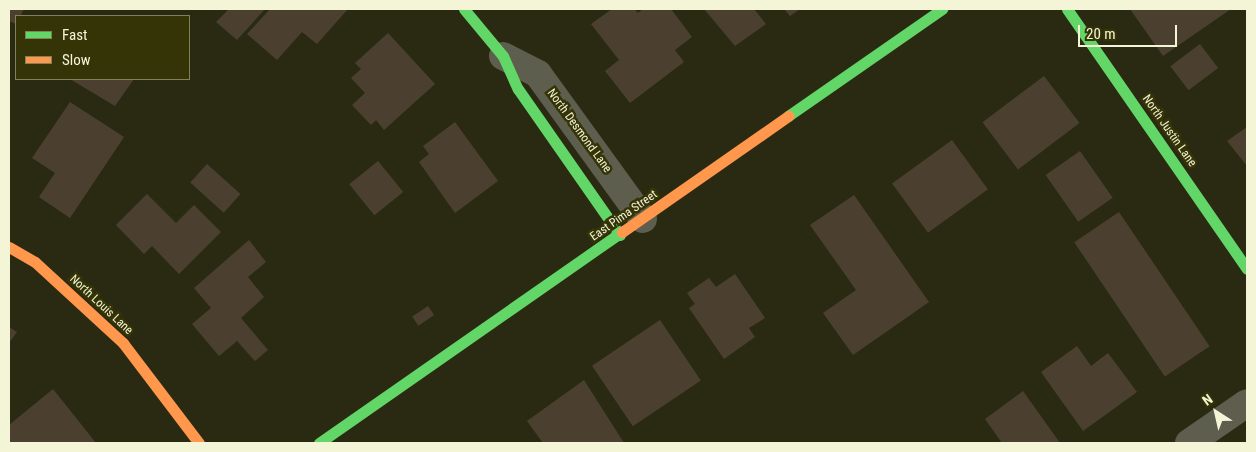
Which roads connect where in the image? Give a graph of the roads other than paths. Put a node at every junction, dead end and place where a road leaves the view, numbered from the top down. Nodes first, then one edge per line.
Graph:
1 (464, 9) edge
2 (942, 9) edge
3 (1068, 9) edge
4 (503, 56) junction
5 (643, 219) junction
6 (620, 235) junction
7 (9, 247) edge
8 (1247, 269) edge
9 (1247, 403) edge
10 (199, 443) edge
11 (319, 443) edge
12 (1189, 443) edge

1 - 4 street, North Desmond Lane
2 - 5 street, East Pima Street
3 - 8 street, North Justin Lane
4 - 5 street, North Desmond Lane
4 - 6 street, North Desmond Lane
5 - 6 street, East Pima Street
6 - 11 street, East Pima Street
7 - 10 street, North Louis Lane
9 - 12 street

